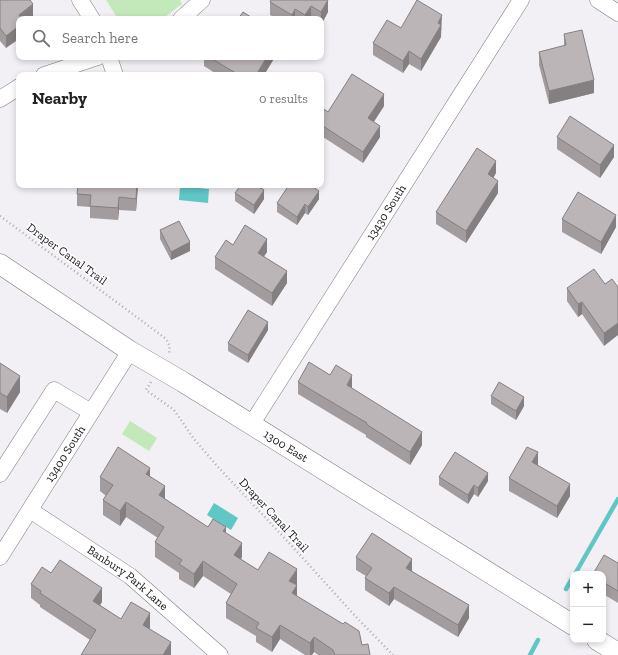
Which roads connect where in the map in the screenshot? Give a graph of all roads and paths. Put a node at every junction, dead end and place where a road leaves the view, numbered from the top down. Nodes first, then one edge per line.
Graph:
1 (80, 0) edge
2 (202, 0) edge
3 (521, 0) edge
4 (598, 0) edge
5 (618, 13) edge
6 (90, 16) edge
7 (184, 16) edge
8 (89, 60) edge
9 (110, 60) edge
10 (53, 72) edge
11 (114, 72) edge
12 (16, 89) edge
13 (0, 99) edge
14 (0, 216) edge
15 (0, 264) edge
16 (130, 351) junction
17 (168, 356) dead end
18 (148, 386) dead end
19 (91, 412) junction
20 (251, 425) junction
21 (0, 474) edge
22 (30, 510) junction
23 (0, 557) edge
24 (570, 623) edge
25 (602, 643) edge
26 (618, 653) edge
27 (220, 655) edge
28 (392, 655) edge

1 - 6 street
2 - 7 street
3 - 20 street, 13430 South
4 - 5 street
8 - 10 street
9 - 11 street
12 - 13 street
14 - 17 path, Draper Canal Trail
15 - 16 main road, 1300 East
16 - 19 street, 13400 South
16 - 20 main road, 1300 East
18 - 28 path, Draper Canal Trail
19 - 21 street
19 - 22 street, 13400 South
20 - 24 main road, 1300 East
22 - 23 street, 13400 South
22 - 27 street, Banbury Park Lane
25 - 26 main road

